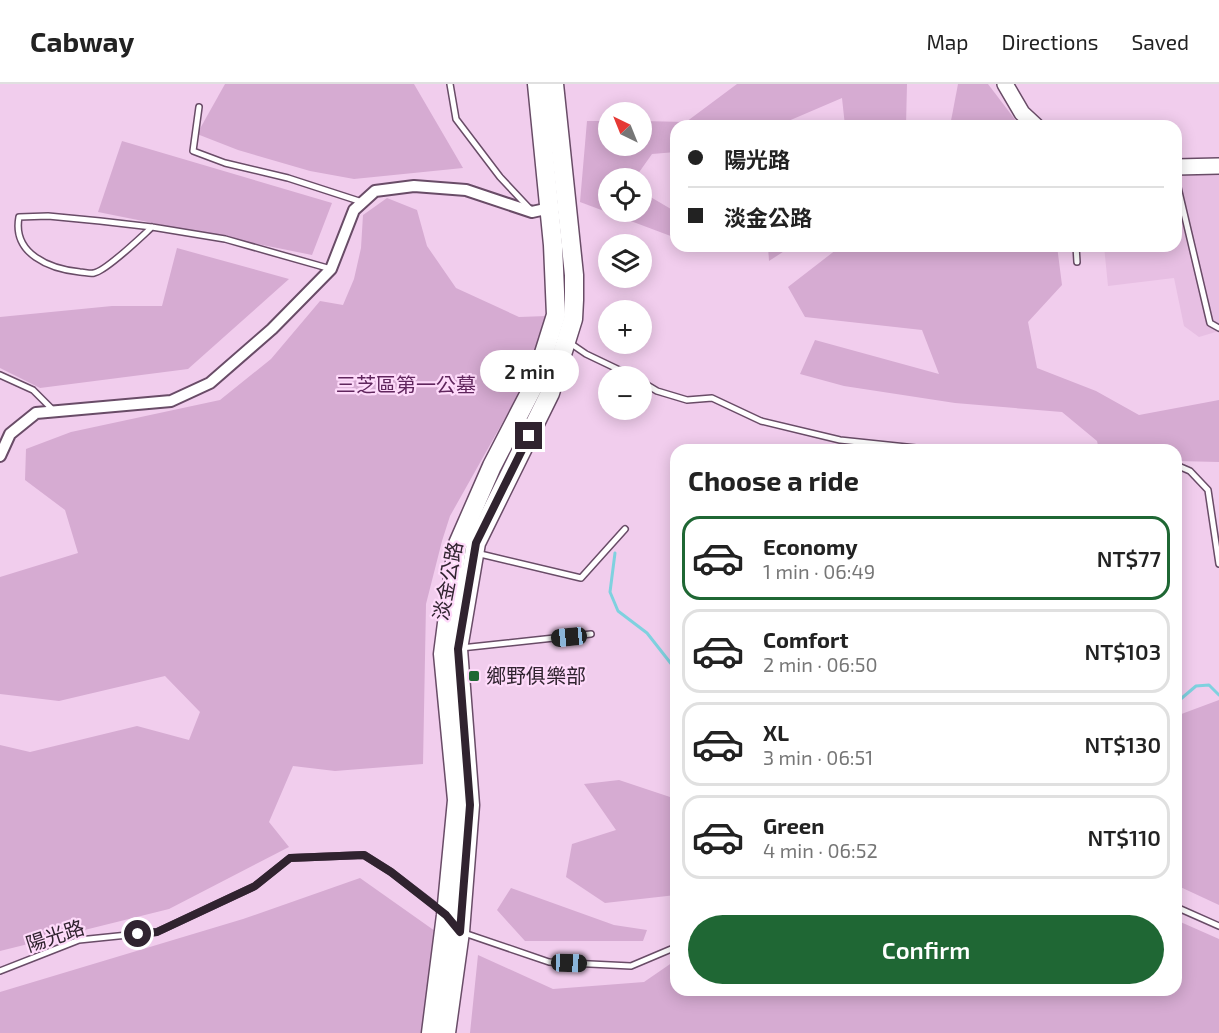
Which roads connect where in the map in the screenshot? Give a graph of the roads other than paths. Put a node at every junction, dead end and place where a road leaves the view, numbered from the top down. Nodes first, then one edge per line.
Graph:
1 (450, 84) edge
2 (537, 84) edge
3 (554, 84) edge
4 (1005, 84) edge
5 (199, 107) dead end
6 (1030, 120) edge
7 (1219, 166) edge
8 (1182, 167) edge
9 (362, 202) junction
10 (1182, 204) edge
11 (550, 210) junction
12 (152, 227) junction
13 (1076, 252) edge
14 (1077, 262) dead end
15 (331, 269) junction
16 (1219, 328) edge
17 (566, 340) junction
18 (611, 366) edge
19 (0, 375) edge
20 (652, 388) edge
21 (54, 412) junction
22 (878, 444) edge
23 (0, 456) edge
24 (1182, 468) edge
25 (489, 496) junction
26 (625, 528) dead end
27 (475, 552) junction
28 (1219, 564) edge
29 (591, 634) dead end
30 (458, 649) junction
31 (1182, 910) edge
32 (446, 915) junction
33 (1219, 926) edge
34 (460, 932) junction
35 (670, 949) edge
36 (0, 971) edge
37 (431, 1033) edge
38 (446, 1033) edge

1 - 11 lane
2 - 11 main road, 淡金公路
3 - 11 main road, 淡金公路
4 - 6 street
5 - 9 lane
7 - 8 street
9 - 11 street
9 - 15 street
10 - 16 lane
11 - 17 main road, 淡金公路
11 - 25 main road, 淡金公路
12 - 12 lane
12 - 15 lane
13 - 14 lane
15 - 21 street
17 - 18 lane
17 - 25 main road, 淡金公路
19 - 21 lane
20 - 22 lane
21 - 23 street
24 - 28 lane
25 - 27 main road, 淡金公路
25 - 32 main road, 淡金公路
26 - 27 lane
27 - 30 main road, 淡金公路
29 - 30 lane
30 - 34 main road, 淡金公路
31 - 33 lane
32 - 34 lane, 陽光路
32 - 36 lane, 陽光路
32 - 37 main road, 淡金公路
34 - 35 lane
34 - 38 main road, 淡金公路

